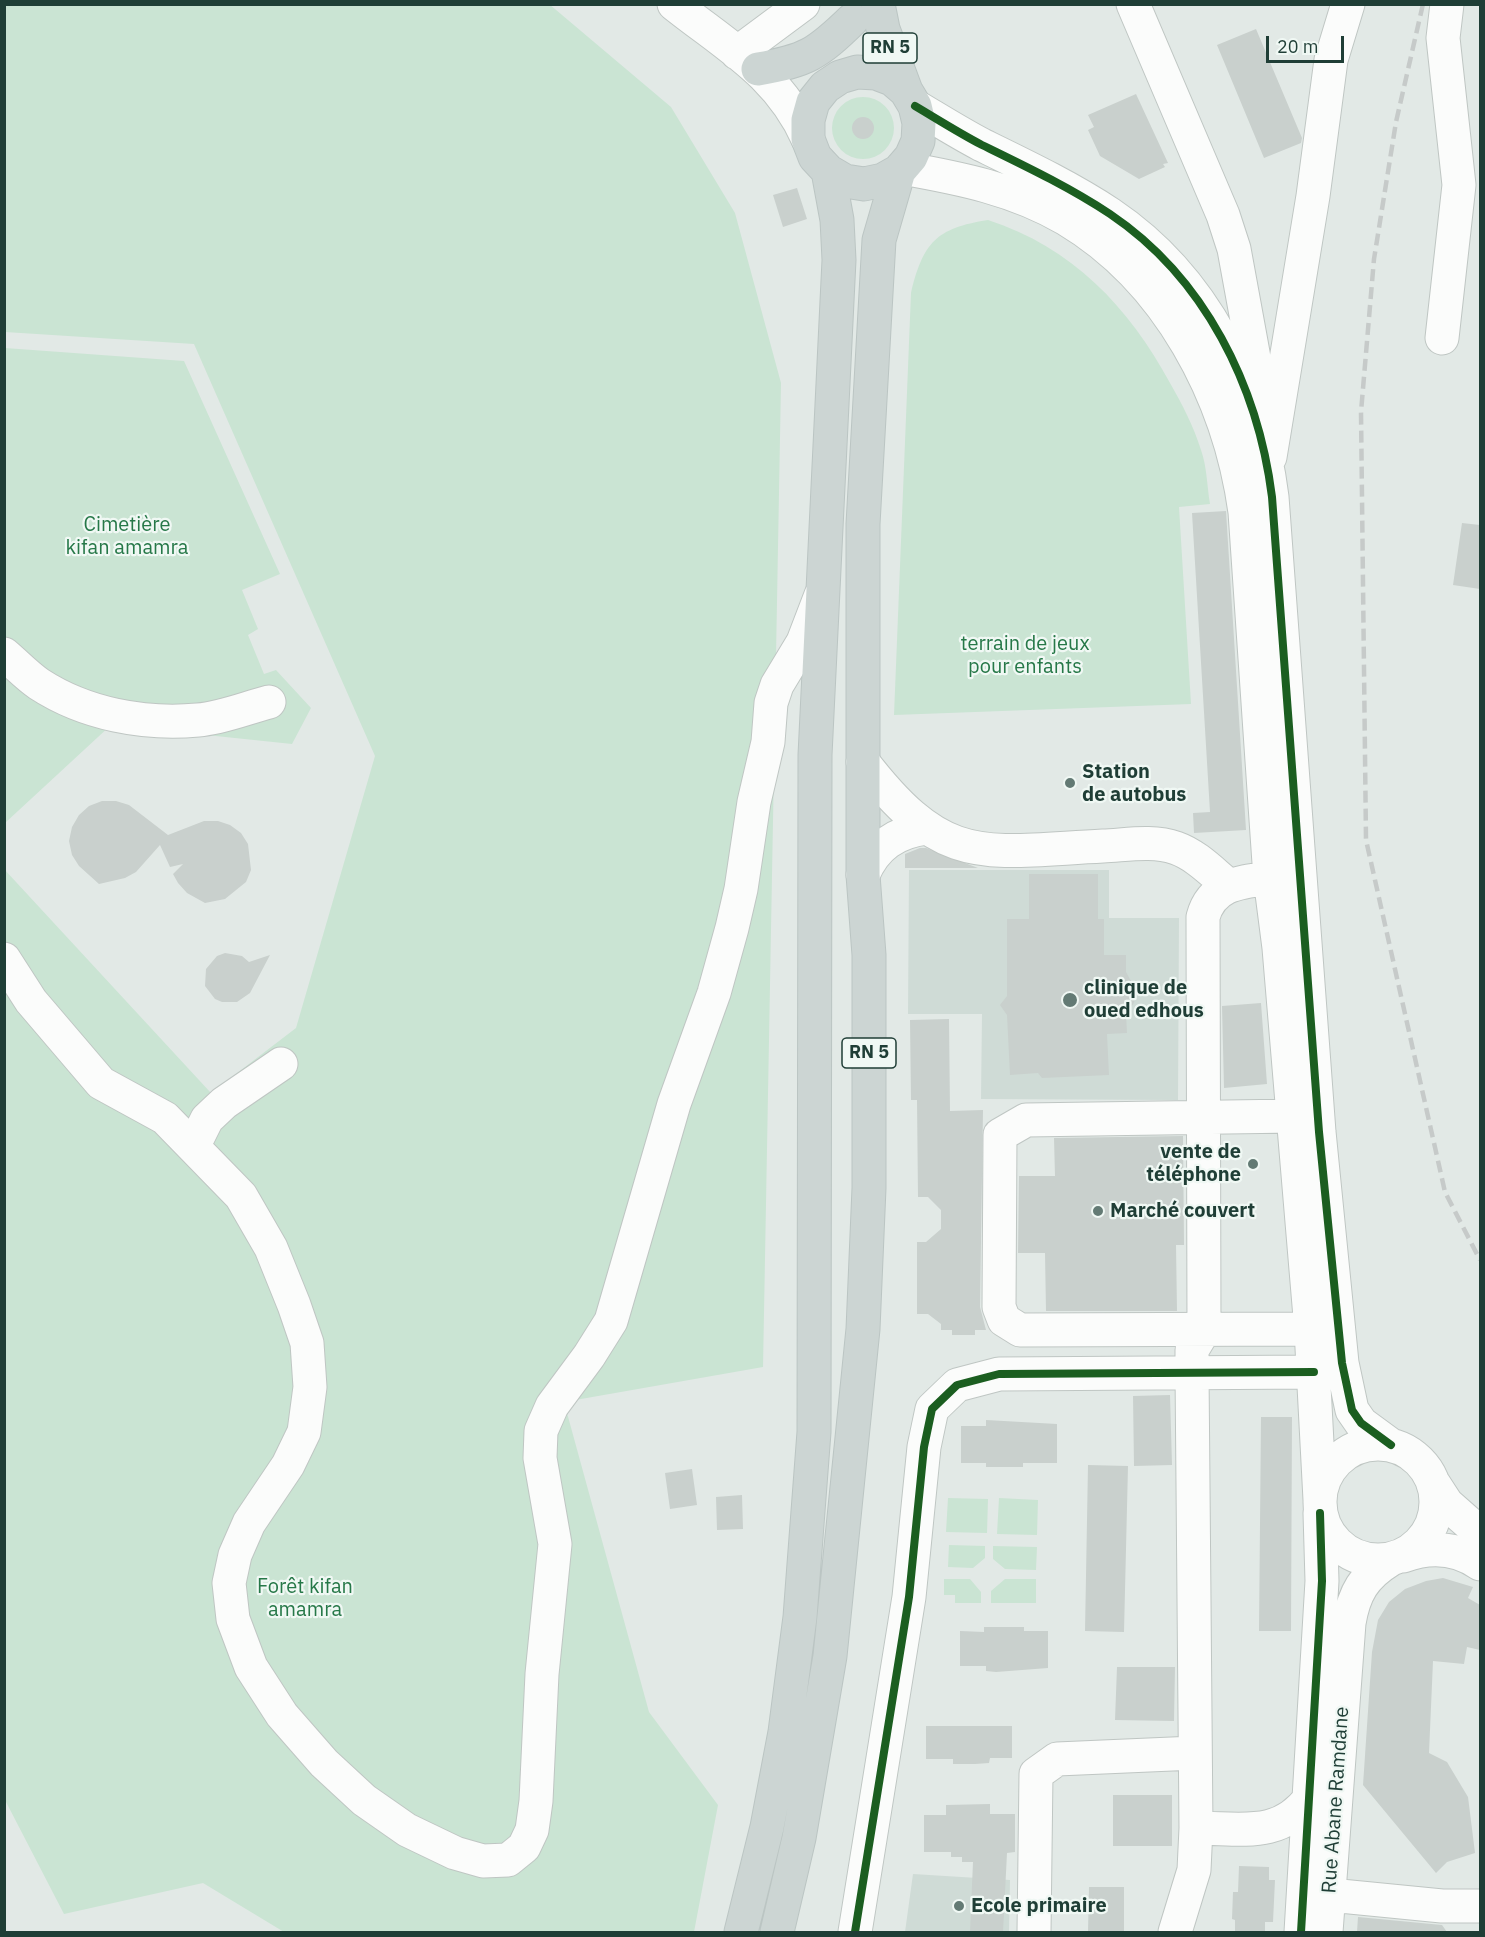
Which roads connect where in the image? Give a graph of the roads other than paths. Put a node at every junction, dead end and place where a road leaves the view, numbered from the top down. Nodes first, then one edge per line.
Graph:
1 (674, 4) edge
2 (803, 4) edge
3 (1133, 4) edge
4 (1347, 4) edge
5 (1447, 4) edge
6 (861, 10) edge
7 (747, 61) junction
8 (830, 84) junction
9 (910, 98) junction
10 (808, 139) junction
11 (900, 170) junction
12 (828, 171) junction
13 (1241, 284) junction
14 (1442, 338) dead end
15 (1229, 352) junction
16 (1268, 465) junction
17 (823, 591) junction
18 (4, 654) edge
19 (269, 702) dead end
20 (863, 762) junction
21 (927, 828) junction
22 (863, 875) junction
23 (1270, 878) junction
24 (1228, 885) junction
25 (4, 959) edge
26 (281, 1064) dead end
27 (1294, 1116) junction
28 (1205, 1118) junction
29 (194, 1145) junction
30 (1311, 1329) junction
31 (1204, 1330) junction
32 (1192, 1371) junction
33 (1314, 1372) junction
34 (1391, 1445) junction
35 (1434, 1484) junction
36 (1320, 1507) junction
37 (1480, 1533) edge
38 (1396, 1558) junction
39 (1480, 1564) edge
40 (1195, 1753) junction
41 (1310, 1798) junction
42 (1196, 1828) junction
43 (1261, 1829) junction
44 (1304, 1864) junction
45 (1329, 1895) junction
46 (1480, 1906) edge
47 (1448, 1919) edge
48 (741, 1932) edge
49 (777, 1932) edge
50 (855, 1932) edge
51 (1034, 1932) edge
52 (1175, 1932) edge
53 (1300, 1932) edge
54 (1326, 1932) edge

1 - 7 street
2 - 7 street
3 - 13 street
4 - 16 street
5 - 14 street
6 - 7 main road
6 - 8 main road, RN 5
6 - 9 main road, RN 5
7 - 8 street
7 - 10 street
8 - 9 main road
8 - 10 main road
9 - 11 main road
9 - 15 street
10 - 12 main road
11 - 12 main road
11 - 20 main road, RN 5
11 - 23 street
12 - 17 main road, RN 5
13 - 15 street
13 - 16 street
15 - 16 street
16 - 34 street
17 - 29 street
17 - 48 main road, RN 5
18 - 19 street
20 - 21 street
20 - 22 main road, RN 5
21 - 22 street
21 - 24 street
22 - 49 main road, RN 5
23 - 24 street
23 - 27 street
24 - 28 street
25 - 29 street
26 - 29 street
27 - 28 street
27 - 30 street
28 - 31 street
28 - 31 street
30 - 31 street
30 - 33 street
31 - 32 street
32 - 33 street
32 - 40 street
32 - 50 street
33 - 36 street
34 - 35 street
34 - 36 street
35 - 37 street
35 - 38 street
36 - 38 street
36 - 41 street
38 - 39 street
38 - 45 street, Rue Abane Ramdane
40 - 42 street
40 - 51 street
41 - 43 street
41 - 44 street
42 - 43 street
42 - 52 street
43 - 44 street
44 - 53 street
45 - 47 street
45 - 54 street, Rue Abane Ramdane
46 - 47 street

